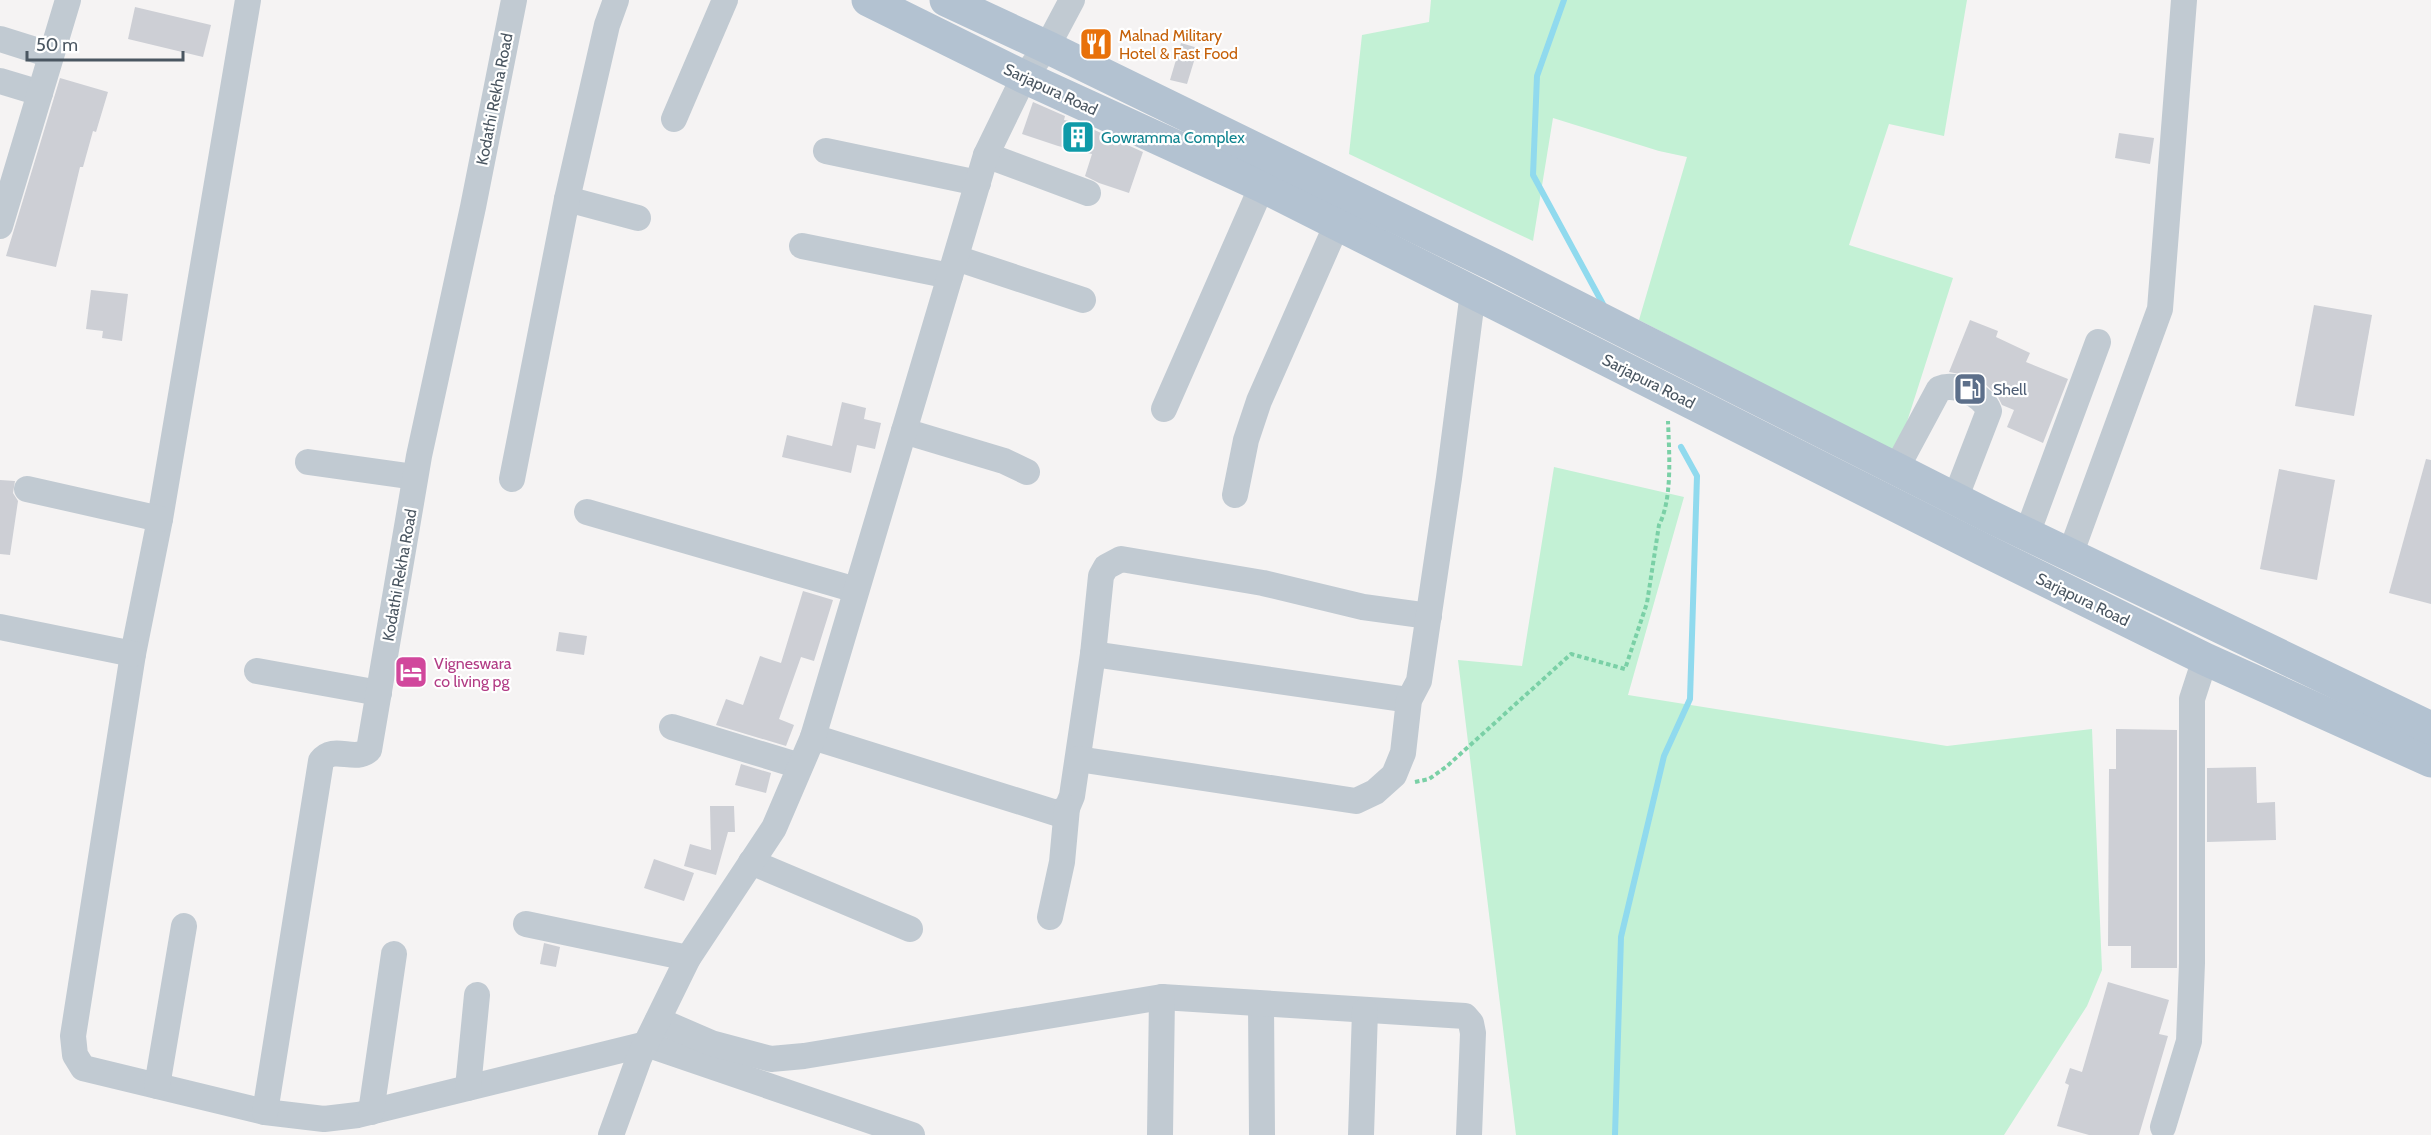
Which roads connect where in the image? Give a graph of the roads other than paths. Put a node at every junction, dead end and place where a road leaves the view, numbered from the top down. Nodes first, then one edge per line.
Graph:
1 (68, 0) edge
2 (248, 0) edge
3 (514, 0) edge
4 (615, 0) edge
5 (725, 0) edge
6 (868, 0) edge
7 (946, 0) edge
8 (1072, 0) edge
9 (2184, 0) edge
10 (0, 39) edge
11 (1047, 47) junction
12 (51, 55) junction
13 (1024, 77) junction
14 (0, 81) edge
15 (40, 93) junction
16 (674, 119) dead end
17 (826, 151) dead end
18 (986, 155) junction
19 (978, 183) junction
20 (1262, 186) junction
21 (1088, 193) dead end
22 (567, 199) junction
23 (638, 218) dead end
24 (1337, 224) junction
25 (0, 226) edge
26 (802, 246) dead end
27 (953, 267) junction
28 (1473, 292) junction
29 (1083, 300) dead end
30 (2098, 342) dead end
31 (1164, 410) dead end
32 (904, 431) junction
33 (308, 462) dead end
34 (1896, 469) junction
35 (1027, 472) dead end
36 (415, 477) junction
37 (512, 479) dead end
38 (27, 489) dead end
39 (1235, 495) dead end
40 (1955, 500) junction
41 (587, 512) dead end
42 (160, 519) junction
43 (2027, 534) junction
44 (2070, 555) junction
45 (856, 591) junction
46 (2180, 608) junction
47 (1429, 616) junction
48 (0, 627) edge
49 (2163, 639) junction
50 (133, 654) junction
51 (1093, 654) junction
52 (2205, 659) junction
53 (257, 671) dead end
54 (379, 693) junction
55 (1409, 700) junction
56 (672, 727) dead end
57 (2431, 728) edge
58 (813, 737) junction
59 (1078, 759) junction
60 (2431, 761) edge
61 (800, 766) junction
62 (1067, 808) junction
63 (751, 862) junction
64 (1050, 917) dead end
65 (526, 924) dead end
66 (184, 926) dead end
67 (910, 929) dead end
68 (394, 954) dead end
69 (688, 958) junction
70 (477, 995) dead end
71 (1162, 997) junction
72 (1261, 1004) junction
73 (1365, 1011) junction
74 (658, 1020) junction
75 (646, 1044) junction
76 (158, 1086) junction
77 (468, 1088) junction
78 (265, 1112) junction
79 (371, 1112) junction
80 (2163, 1127) dead end
81 (611, 1135) edge
82 (912, 1135) edge
83 (1160, 1135) edge
84 (1262, 1135) edge
85 (1361, 1135) edge
86 (1469, 1135) edge

1 - 12 street
2 - 42 street
3 - 36 street, Kodathi Rekha Road
4 - 22 street
5 - 16 street
6 - 13 main road, Sarjapura Road
7 - 11 main road, Sarjapura Road
8 - 11 street
9 - 44 street
10 - 12 street
11 - 13 street
11 - 34 main road, Sarjapura Road
12 - 15 street
13 - 18 street
13 - 20 main road, Sarjapura Road
14 - 15 street
15 - 25 street
17 - 19 street
18 - 19 street
18 - 21 street
19 - 27 street
20 - 24 main road, Sarjapura Road
20 - 31 street
22 - 23 street
22 - 37 street
24 - 28 main road, Sarjapura Road
24 - 39 street
26 - 27 street
27 - 29 street
27 - 32 street
28 - 47 street
28 - 49 main road, Sarjapura Road
30 - 43 street
32 - 35 street
32 - 45 street
33 - 36 street
34 - 40 main road, Sarjapura Road
34 - 40 street
36 - 54 street, Kodathi Rekha Road
38 - 42 street
40 - 43 main road, Sarjapura Road
41 - 45 street
42 - 50 street
43 - 44 main road, Sarjapura Road
44 - 46 main road, Sarjapura Road
45 - 58 street
46 - 49 main road
46 - 57 main road, Sarjapura Road
47 - 51 street
47 - 55 street
48 - 50 street
49 - 52 main road, Sarjapura Road
50 - 76 street
51 - 55 street
51 - 59 street
52 - 60 main road, Sarjapura Road
52 - 80 street
53 - 54 street
54 - 78 street, Kodathi Rekha Road
55 - 59 street
56 - 61 street
58 - 61 street
58 - 62 street
59 - 62 street
61 - 63 street
62 - 64 street
63 - 67 street
63 - 69 street
65 - 69 street
66 - 76 street
68 - 79 street
69 - 74 street
70 - 77 street
71 - 72 street
71 - 74 street
71 - 83 street
72 - 73 street
72 - 84 street
73 - 85 street
73 - 86 street
74 - 75 street
75 - 77 street
75 - 81 street
75 - 82 street
76 - 78 street
77 - 79 street
78 - 79 street

